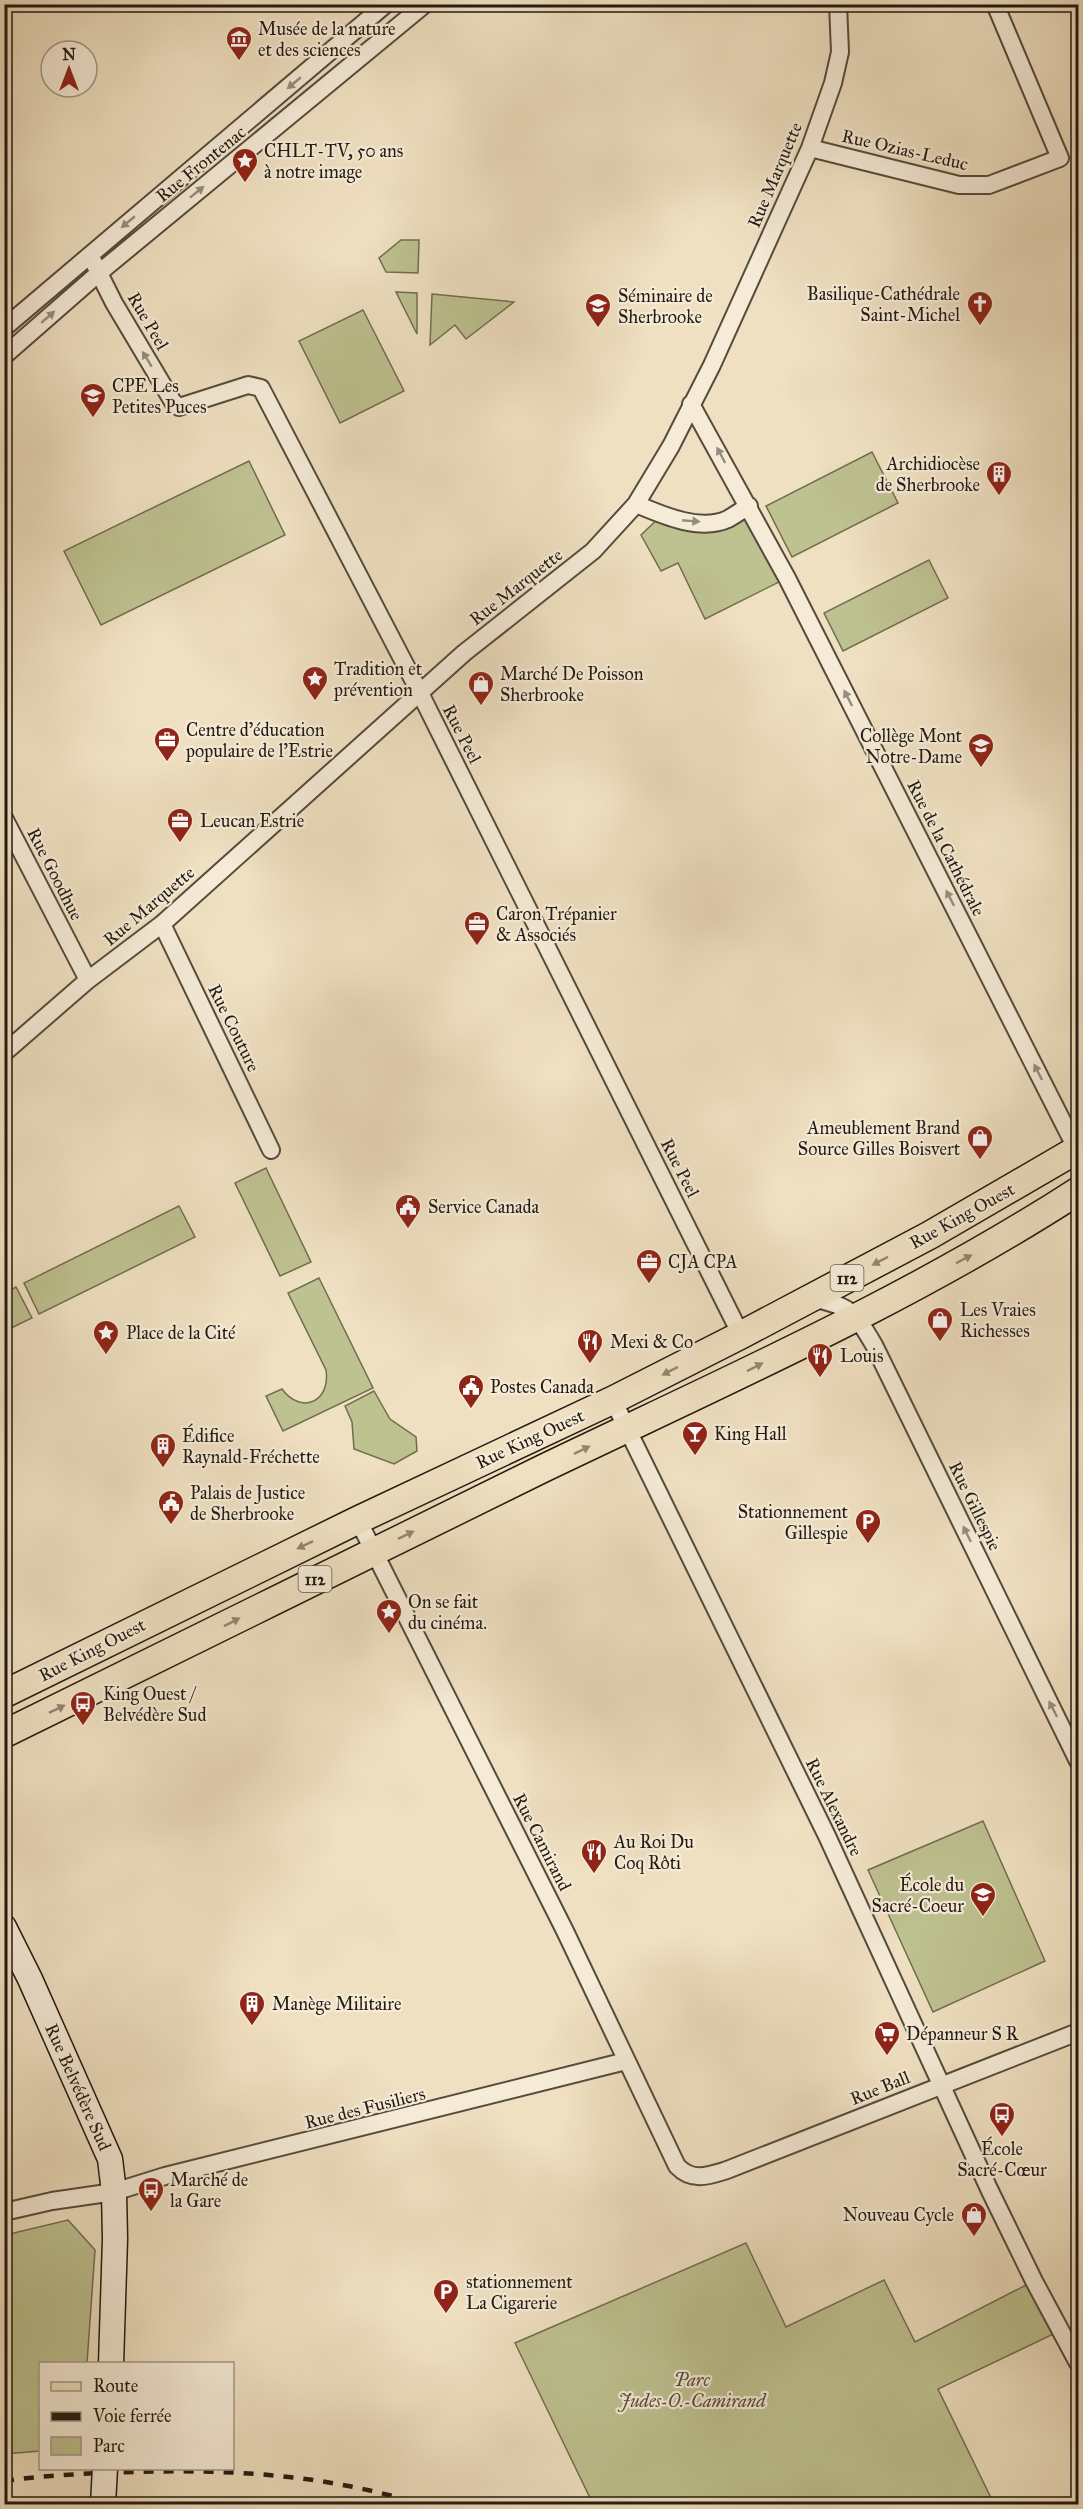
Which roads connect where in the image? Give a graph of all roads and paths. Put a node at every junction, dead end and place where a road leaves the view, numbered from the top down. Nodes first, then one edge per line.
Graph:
1 (386, 4) edge
2 (425, 4) edge
3 (838, 4) edge
4 (995, 4) edge
5 (810, 148) junction
6 (90, 255) junction
7 (100, 272) junction
8 (4, 328) edge
9 (4, 356) edge
10 (691, 404) junction
11 (636, 504) junction
12 (749, 506) junction
13 (420, 693) junction
14 (4, 818) edge
15 (162, 924) junction
16 (88, 980) junction
17 (4, 1053) edge
18 (271, 1150) dead end
19 (1078, 1150) edge
20 (1078, 1191) edge
21 (810, 1297) junction
22 (857, 1317) junction
23 (741, 1335) junction
24 (613, 1400) junction
25 (627, 1429) junction
26 (358, 1520) junction
27 (372, 1551) junction
28 (4, 1694) edge
29 (4, 1734) edge
30 (1078, 1761) edge
31 (4, 1928) edge
32 (1078, 2032) edge
33 (626, 2061) junction
34 (942, 2084) junction
35 (695, 2176) joint
36 (114, 2192) junction
37 (4, 2212) edge
38 (111, 2362) edge
39 (1078, 2363) edge
40 (105, 2470) edge
41 (103, 2505) edge

1 -> 6 street, Rue Frontenac
7 -> 2 street, Rue Frontenac
3 - 5 street, Rue Marquette
4 - 5 street, Rue Ozias-Leduc
5 - 10 street, Rue Marquette
6 - 7 street, Rue Peel
6 - 8 street, Rue Frontenac
9 -> 7 street, Rue Frontenac
13 -> 7 street, Rue Peel
10 - 11 street, Rue Marquette
12 -> 10 street, Rue de la Cathédrale
11 -> 12 street
11 - 13 street, Rue Marquette
19 -> 12 street, Rue de la Cathédrale
13 - 15 street, Rue Marquette
13 - 23 street, Rue Peel
14 - 16 street, Rue Goodhue
15 - 16 street, Rue Marquette
15 - 18 street, Rue Couture
16 - 17 street, Rue Marquette
19 -> 21 main road, Rue King Ouest / 112
22 -> 20 main road, Rue King Ouest / 112
21 - 22 street, Rue Gillespie
21 - 23 main road, Rue King Ouest / 112
25 -> 22 main road, Rue King Ouest / 112
30 -> 22 street, Rue Gillespie
23 -> 24 main road, Rue King Ouest / 112
24 - 25 street, Rue Alexandre
24 - 26 main road, Rue King Ouest / 112
27 -> 25 main road, Rue King Ouest / 112
25 - 34 street, Rue Alexandre
26 - 27 street, Rue Camirand
26 -> 28 main road, Rue King Ouest / 112
29 -> 27 main road, Rue King Ouest / 112
27 - 33 street, Rue Camirand
31 - 36 main road, Rue Belvédère Sud
32 - 34 street, Rue Ball
33 - 35 street, Rue Camirand
33 - 36 street, Rue des Fusiliers
34 - 35 street, Rue Ball
34 - 39 street, Rue Alexandre
36 - 37 street, Rue des Fusiliers
36 - 38 main road, Rue Belvédère Sud
40 - 41 main road, bridge

